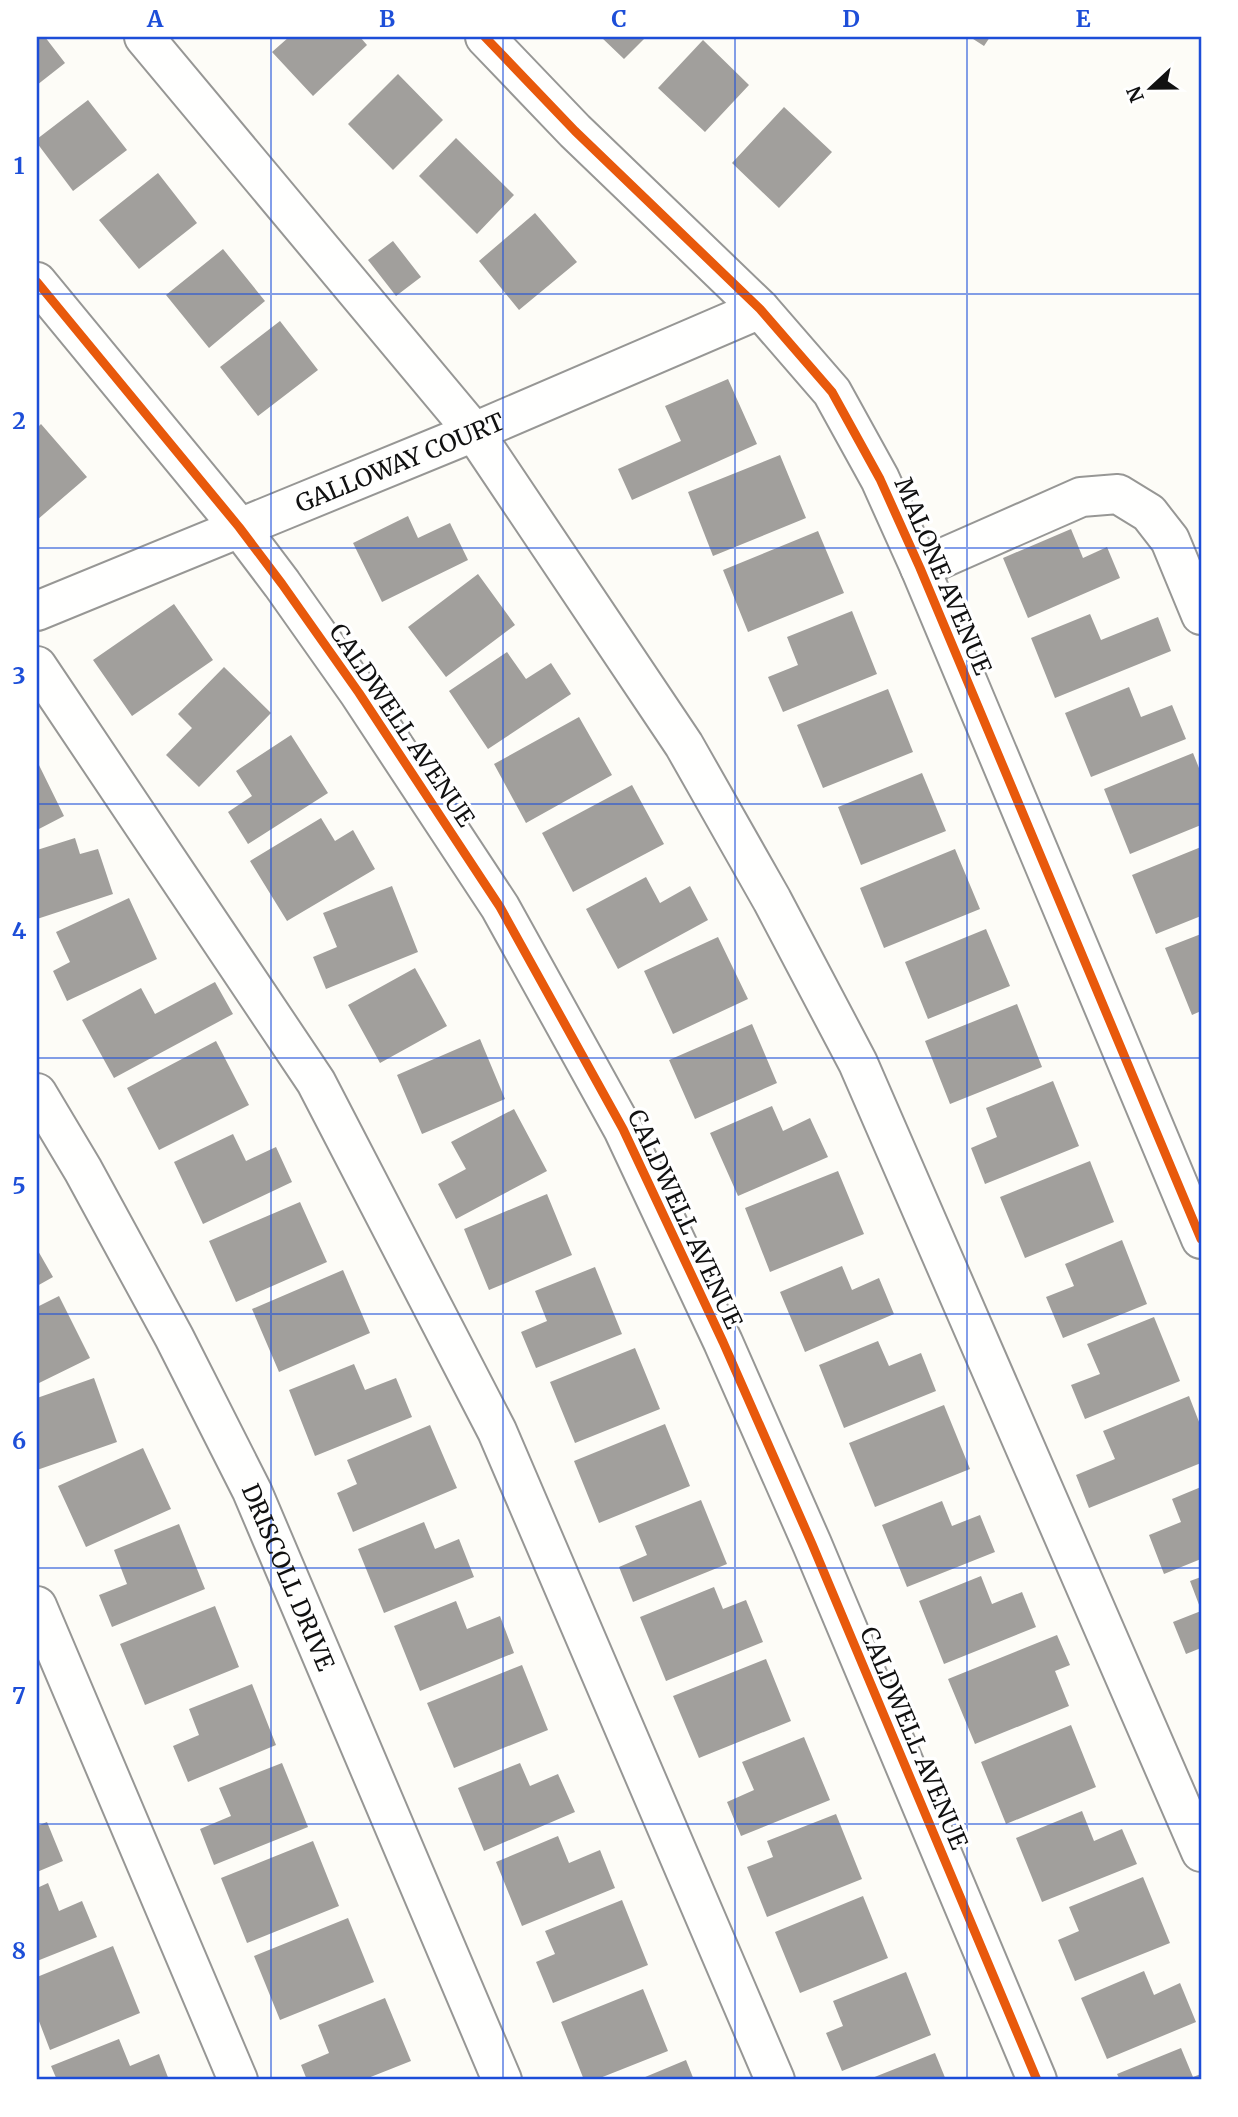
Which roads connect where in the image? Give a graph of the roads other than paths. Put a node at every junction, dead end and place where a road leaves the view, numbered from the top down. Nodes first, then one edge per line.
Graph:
1 (144, 37) edge
2 (485, 37) edge
3 (37, 282) edge
4 (760, 309) junction
5 (474, 432) junction
6 (239, 527) junction
7 (920, 568) junction
8 (37, 611) edge
9 (1201, 615) edge
10 (37, 666) edge
11 (37, 1093) edge
12 (1201, 1238) edge
13 (37, 1605) edge
14 (1201, 1852) edge
15 (238, 2080) edge
16 (502, 2080) edge
17 (775, 2080) edge
18 (1037, 2080) edge

1 - 5 street
2 - 4 street, MALONE AVENUE
3 - 6 street, CALDWELL AVENUE
4 - 5 street, GALLOWAY COURT
4 - 7 street, MALONE AVENUE
5 - 6 street, GALLOWAY COURT
5 - 14 street
6 - 8 street, GALLOWAY COURT
6 - 18 street, CALDWELL AVENUE
7 - 9 street
7 - 12 street, MALONE AVENUE
10 - 17 street
11 - 16 street, DRISCOLL DRIVE
13 - 15 street

